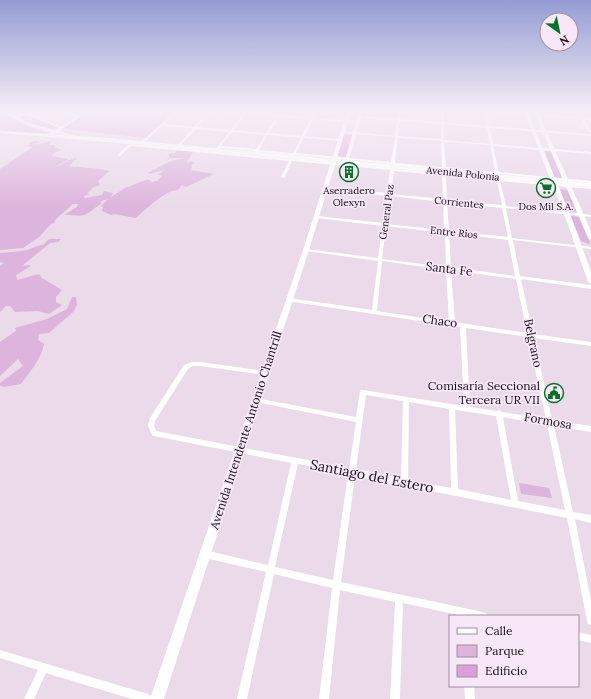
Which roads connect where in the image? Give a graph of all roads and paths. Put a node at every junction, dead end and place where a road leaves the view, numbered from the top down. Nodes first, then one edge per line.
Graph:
1 (132, 144) edge
2 (140, 145) edge
3 (161, 145) edge
4 (221, 145) edge
5 (261, 145) edge
6 (298, 145) edge
7 (338, 145) edge
8 (351, 145) edge
9 (396, 145) edge
10 (444, 145) edge
11 (487, 145) edge
12 (491, 145) junction
13 (539, 145) edge
14 (551, 145) edge
15 (178, 146) joint
16 (218, 149) junction
17 (541, 149) junction
18 (554, 150) junction
19 (255, 154) junction
20 (591, 154) edge
21 (119, 155) dead end
22 (292, 157) junction
23 (334, 161) junction
24 (346, 161) junction
25 (392, 166) junction
26 (445, 171) junction
27 (498, 176) junction
28 (283, 177) dead end
29 (553, 182) junction
30 (568, 183) junction
31 (591, 184) edge
32 (326, 188) junction
33 (591, 188) edge
34 (389, 195) junction
35 (446, 200) junction
36 (504, 206) junction
37 (566, 213) junction
38 (581, 214) junction
39 (591, 216) edge
40 (317, 217) junction
41 (386, 225) junction
42 (446, 232) junction
43 (511, 238) junction
44 (591, 238) edge
45 (577, 246) junction
46 (591, 248) edge
47 (306, 250) junction
48 (379, 260) junction
49 (448, 269) junction
50 (518, 278) junction
51 (591, 282) edge
52 (591, 287) edge
53 (289, 300) junction
54 (374, 312) junction
55 (452, 323) junction
56 (463, 325) junction
57 (531, 334) junction
58 (591, 344) edge
59 (265, 373) junction
60 (406, 399) junction
61 (256, 400) junction
62 (452, 406) junction
63 (467, 408) junction
64 (499, 413) junction
65 (359, 420) junction
66 (549, 421) junction
67 (591, 429) edge
68 (239, 450) junction
69 (295, 461) junction
70 (351, 472) junction
71 (404, 482) junction
72 (455, 492) junction
73 (515, 504) junction
74 (570, 515) junction
75 (591, 519) edge
76 (205, 554) junction
77 (270, 568) junction
78 (336, 585) junction
79 (400, 598) junction
80 (466, 614) edge
81 (591, 621) edge
82 (579, 636) edge
83 (591, 639) edge
84 (0, 654) edge
85 (44, 667) junction
86 (469, 687) edge
87 (29, 699) edge
88 (148, 699) edge
89 (157, 699) edge
90 (242, 699) edge
91 (324, 699) edge
92 (395, 699) edge
93 (470, 699) edge

1 - 21 street
2 - 19 street
3 - 15 main road, Avenida Polonia
4 - 16 street
5 - 19 street
6 - 22 street
7 - 23 main road, Avenida Intendente Antonio Chantrill
8 - 24 main road
9 - 25 street, General Paz
10 - 26 street
11 - 12 street
12 - 17 street
12 - 27 street, Belgrano
13 - 17 main road
14 - 18 main road
15 - 16 main road, Avenida Polonia
16 - 19 main road, Avenida Polonia
17 - 18 street
17 - 29 main road
18 - 20 street
18 - 30 main road
19 - 22 main road, Avenida Polonia
22 - 23 main road, Avenida Polonia
22 - 28 street
23 - 24 main road, Avenida Polonia
23 - 25 street
23 - 32 main road, Avenida Intendente Antonio Chantrill
24 - 25 main road, Avenida Polonia
25 - 26 main road, Avenida Polonia
25 - 34 street, General Paz
26 - 27 main road, Avenida Polonia
26 - 35 street
27 - 29 main road, Avenida Polonia
27 - 36 street, Belgrano
29 - 30 main road, Avenida Polonia
29 - 37 main road
30 - 31 main road, Avenida Polonia
30 - 33 street
30 - 38 main road
32 - 34 street, Corrientes
32 - 40 main road, Avenida Intendente Antonio Chantrill
34 - 35 street, Corrientes
34 - 41 street, General Paz
35 - 36 street, Corrientes
35 - 42 street
36 - 37 street, Corrientes
36 - 43 street, Belgrano
37 - 38 street, Corrientes
37 - 45 main road
38 - 39 street, Corrientes
38 - 44 main road
40 - 41 street, Entre Ríos
40 - 47 main road, Avenida Intendente Antonio Chantrill
41 - 42 street, Entre Ríos
41 - 48 street, General Paz
42 - 43 street, Entre Ríos
42 - 49 street
43 - 45 street, Entre Ríos
43 - 50 street, Belgrano
45 - 46 street, Entre Ríos
45 - 51 main road
47 - 48 street, Santa Fe
47 - 53 main road, Avenida Intendente Antonio Chantrill
48 - 49 street, Santa Fe
48 - 54 street, General Paz
49 - 50 street, Santa Fe
49 - 55 street
50 - 52 street, Santa Fe
50 - 57 street, Belgrano
53 - 54 street, Chaco
53 - 59 main road, Avenida Intendente Antonio Chantrill
54 - 55 street, Chaco
55 - 56 street, Chaco
56 - 57 street, Chaco
56 - 63 street
57 - 58 street, Chaco
57 - 66 street, Belgrano
59 - 61 main road, Avenida Intendente Antonio Chantrill
59 - 68 street, Santiago del Estero
60 - 62 street, Formosa
60 - 65 street, Formosa
60 - 71 street
61 - 65 street
61 - 68 main road, Avenida Intendente Antonio Chantrill
62 - 63 street, Formosa
62 - 72 street
63 - 64 street, Formosa
64 - 66 street, Formosa
64 - 73 street
65 - 70 street
66 - 67 street, Formosa
66 - 74 street, Belgrano
68 - 69 street, Santiago del Estero
68 - 76 main road, Avenida Intendente Antonio Chantrill
69 - 70 street, Santiago del Estero
69 - 77 street
70 - 71 street, Santiago del Estero
70 - 78 street
71 - 72 street, Santiago del Estero
72 - 73 street, Santiago del Estero
73 - 74 street, Santiago del Estero
74 - 75 street, Santiago del Estero
74 - 81 street, Belgrano
76 - 77 street
76 - 89 main road, Avenida Intendente Antonio Chantrill
77 - 78 street
77 - 90 street
78 - 79 street
78 - 91 street
79 - 80 street
79 - 92 street
82 - 83 street
84 - 85 street
85 - 87 street
85 - 88 street
86 - 93 street

